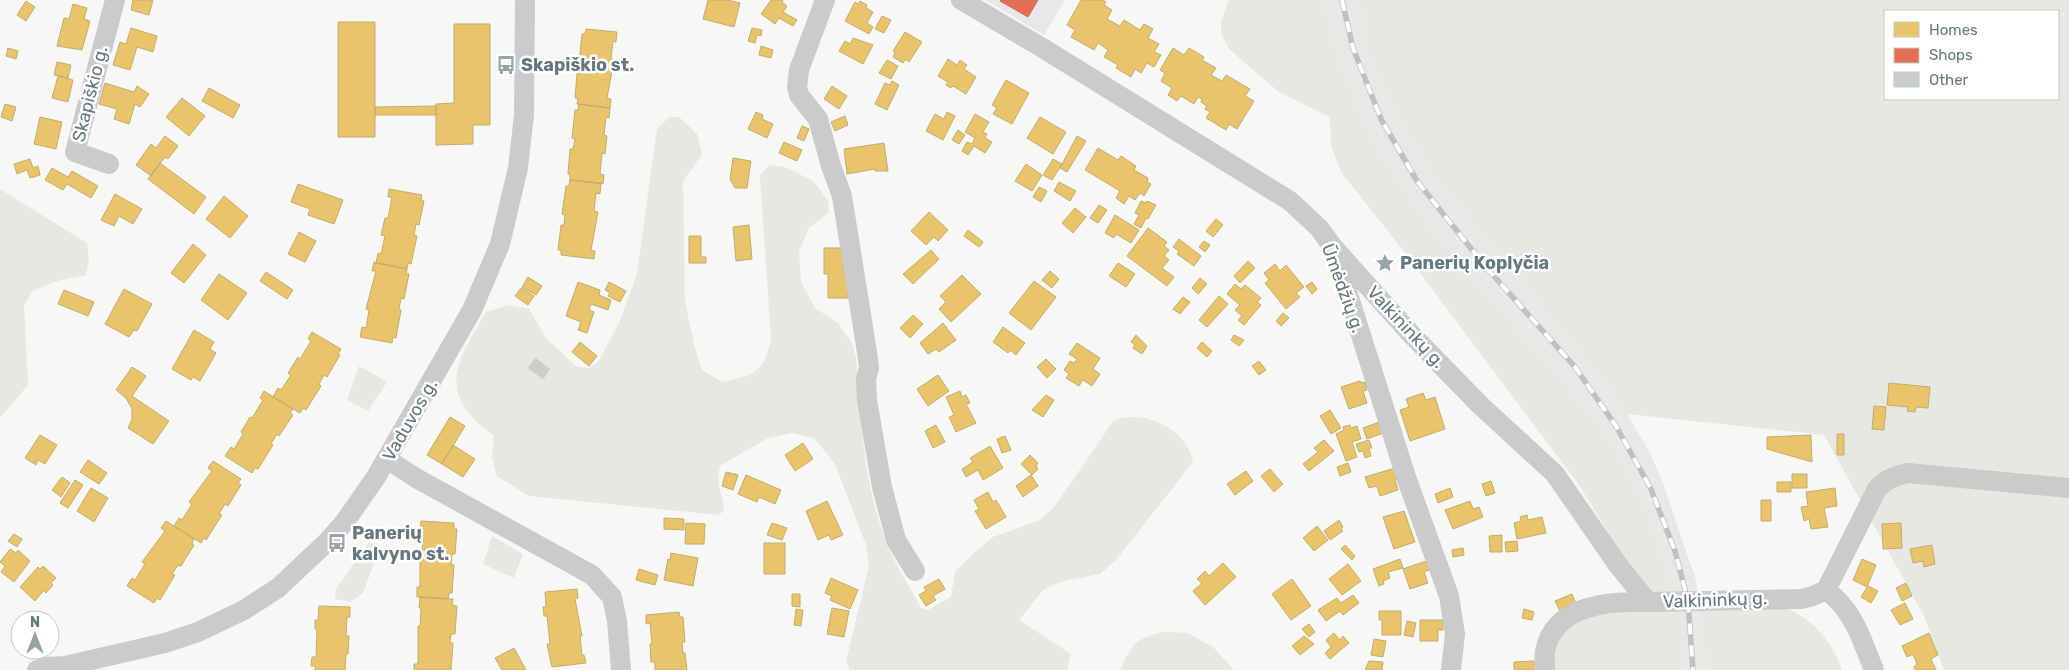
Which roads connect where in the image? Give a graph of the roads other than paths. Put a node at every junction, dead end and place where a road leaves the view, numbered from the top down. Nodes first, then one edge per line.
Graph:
1 (115, 0) edge
2 (525, 0) edge
3 (825, 0) edge
4 (961, 0) edge
5 (109, 164) dead end
6 (1333, 247) junction
7 (387, 459) junction
8 (2069, 488) edge
9 (915, 571) dead end
10 (1826, 590) junction
11 (1648, 602) junction
12 (63, 668) edge
13 (37, 670) edge
14 (621, 670) edge
15 (1451, 670) edge
16 (1545, 670) edge
17 (1874, 670) edge

1 - 5 street, Skapiškio g.
2 - 7 street, Vaduvos g.
3 - 9 street
4 - 6 street, Ūmėdžių g.
6 - 11 street, Valkininkų g.
6 - 15 street, Ūmėdžių g.
7 - 12 street, Vaduvos g.
7 - 14 street
8 - 10 street
10 - 11 street, Valkininkų g.
10 - 17 street
11 - 16 street
12 - 13 street, Vaduvos g.

